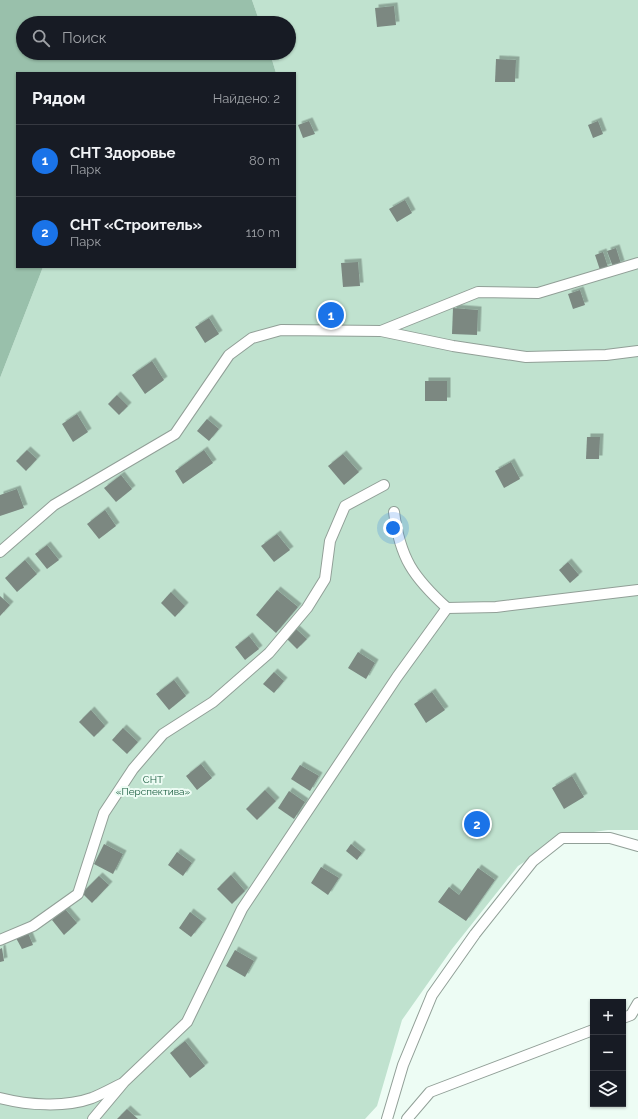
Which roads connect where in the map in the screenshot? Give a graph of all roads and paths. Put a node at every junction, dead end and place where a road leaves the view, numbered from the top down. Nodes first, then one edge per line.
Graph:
1 (638, 264) edge
2 (381, 331) junction
3 (638, 351) edge
4 (384, 485) dead end
5 (394, 512) dead end
6 (0, 552) edge
7 (638, 590) edge
8 (447, 608) junction
9 (638, 846) edge
10 (0, 940) edge
11 (638, 1003) edge
12 (626, 1017) edge
13 (590, 1031) edge
14 (124, 1082) junction
15 (0, 1098) edge
16 (93, 1119) edge
17 (387, 1119) edge
18 (407, 1119) edge

1 - 2 lane
2 - 3 lane
2 - 6 lane
4 - 10 lane
5 - 8 lane
7 - 8 lane
8 - 14 lane
9 - 17 lane
11 - 12 lane
13 - 18 lane
14 - 15 lane
14 - 16 lane

